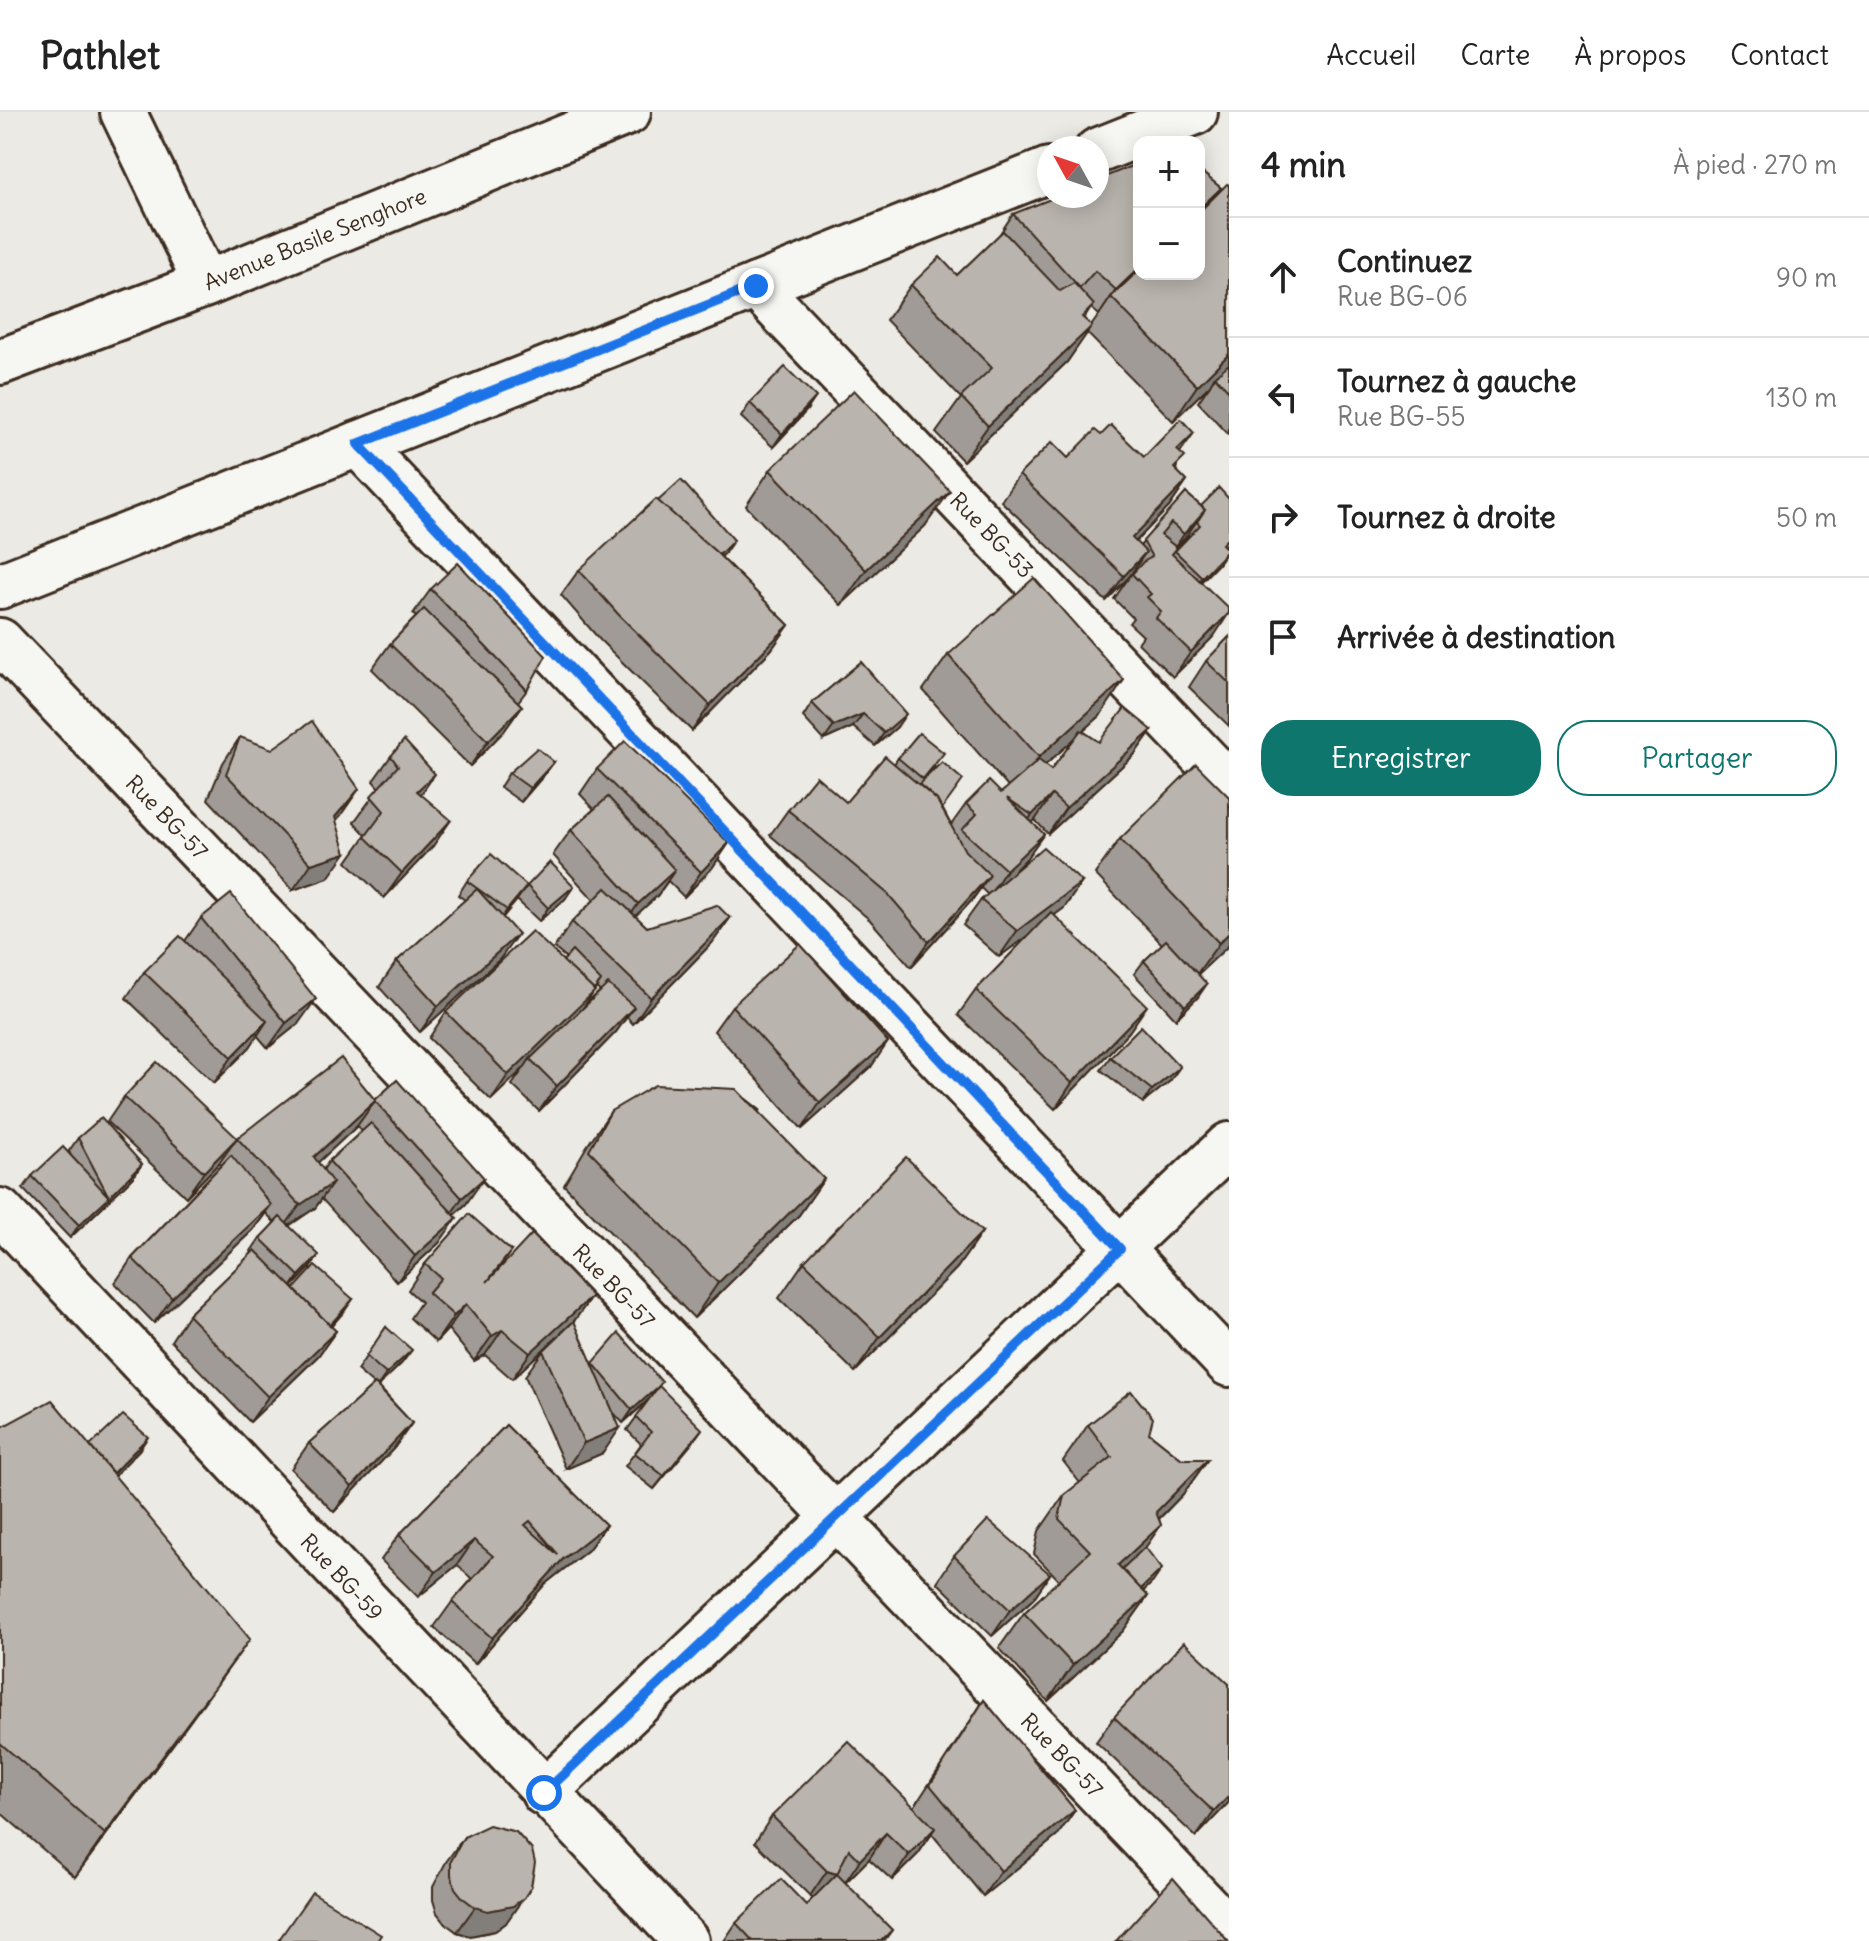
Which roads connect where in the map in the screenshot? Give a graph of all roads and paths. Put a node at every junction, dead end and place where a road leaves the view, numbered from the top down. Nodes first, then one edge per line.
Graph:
1 (123, 112) edge
2 (628, 112) edge
3 (1195, 112) edge
4 (1161, 135) edge
5 (1109, 148) edge
6 (1037, 175) edge
7 (206, 284) junction
8 (756, 286) junction
9 (0, 362) edge
10 (358, 444) junction
11 (0, 586) edge
12 (0, 641) edge
13 (1229, 784) edge
14 (1229, 1145) edge
15 (0, 1211) edge
16 (1120, 1249) junction
17 (1229, 1364) edge
18 (835, 1517) junction
19 (544, 1793) junction
20 (1229, 1930) edge
21 (686, 1941) edge

1 - 7 main road
2 - 7 main road, Avenue Basile Senghore
3 - 4 main road
4 - 5 main road
6 - 8 main road
7 - 9 main road, Avenue Basile Senghore
8 - 10 main road
8 - 13 main road, Rue BG-53
10 - 11 main road
10 - 16 main road
12 - 18 main road, Rue BG-57
14 - 16 main road
15 - 19 main road, Rue BG-59
16 - 17 main road
16 - 18 main road
18 - 19 main road
18 - 20 main road, Rue BG-57
19 - 21 main road, Rue BG-59

